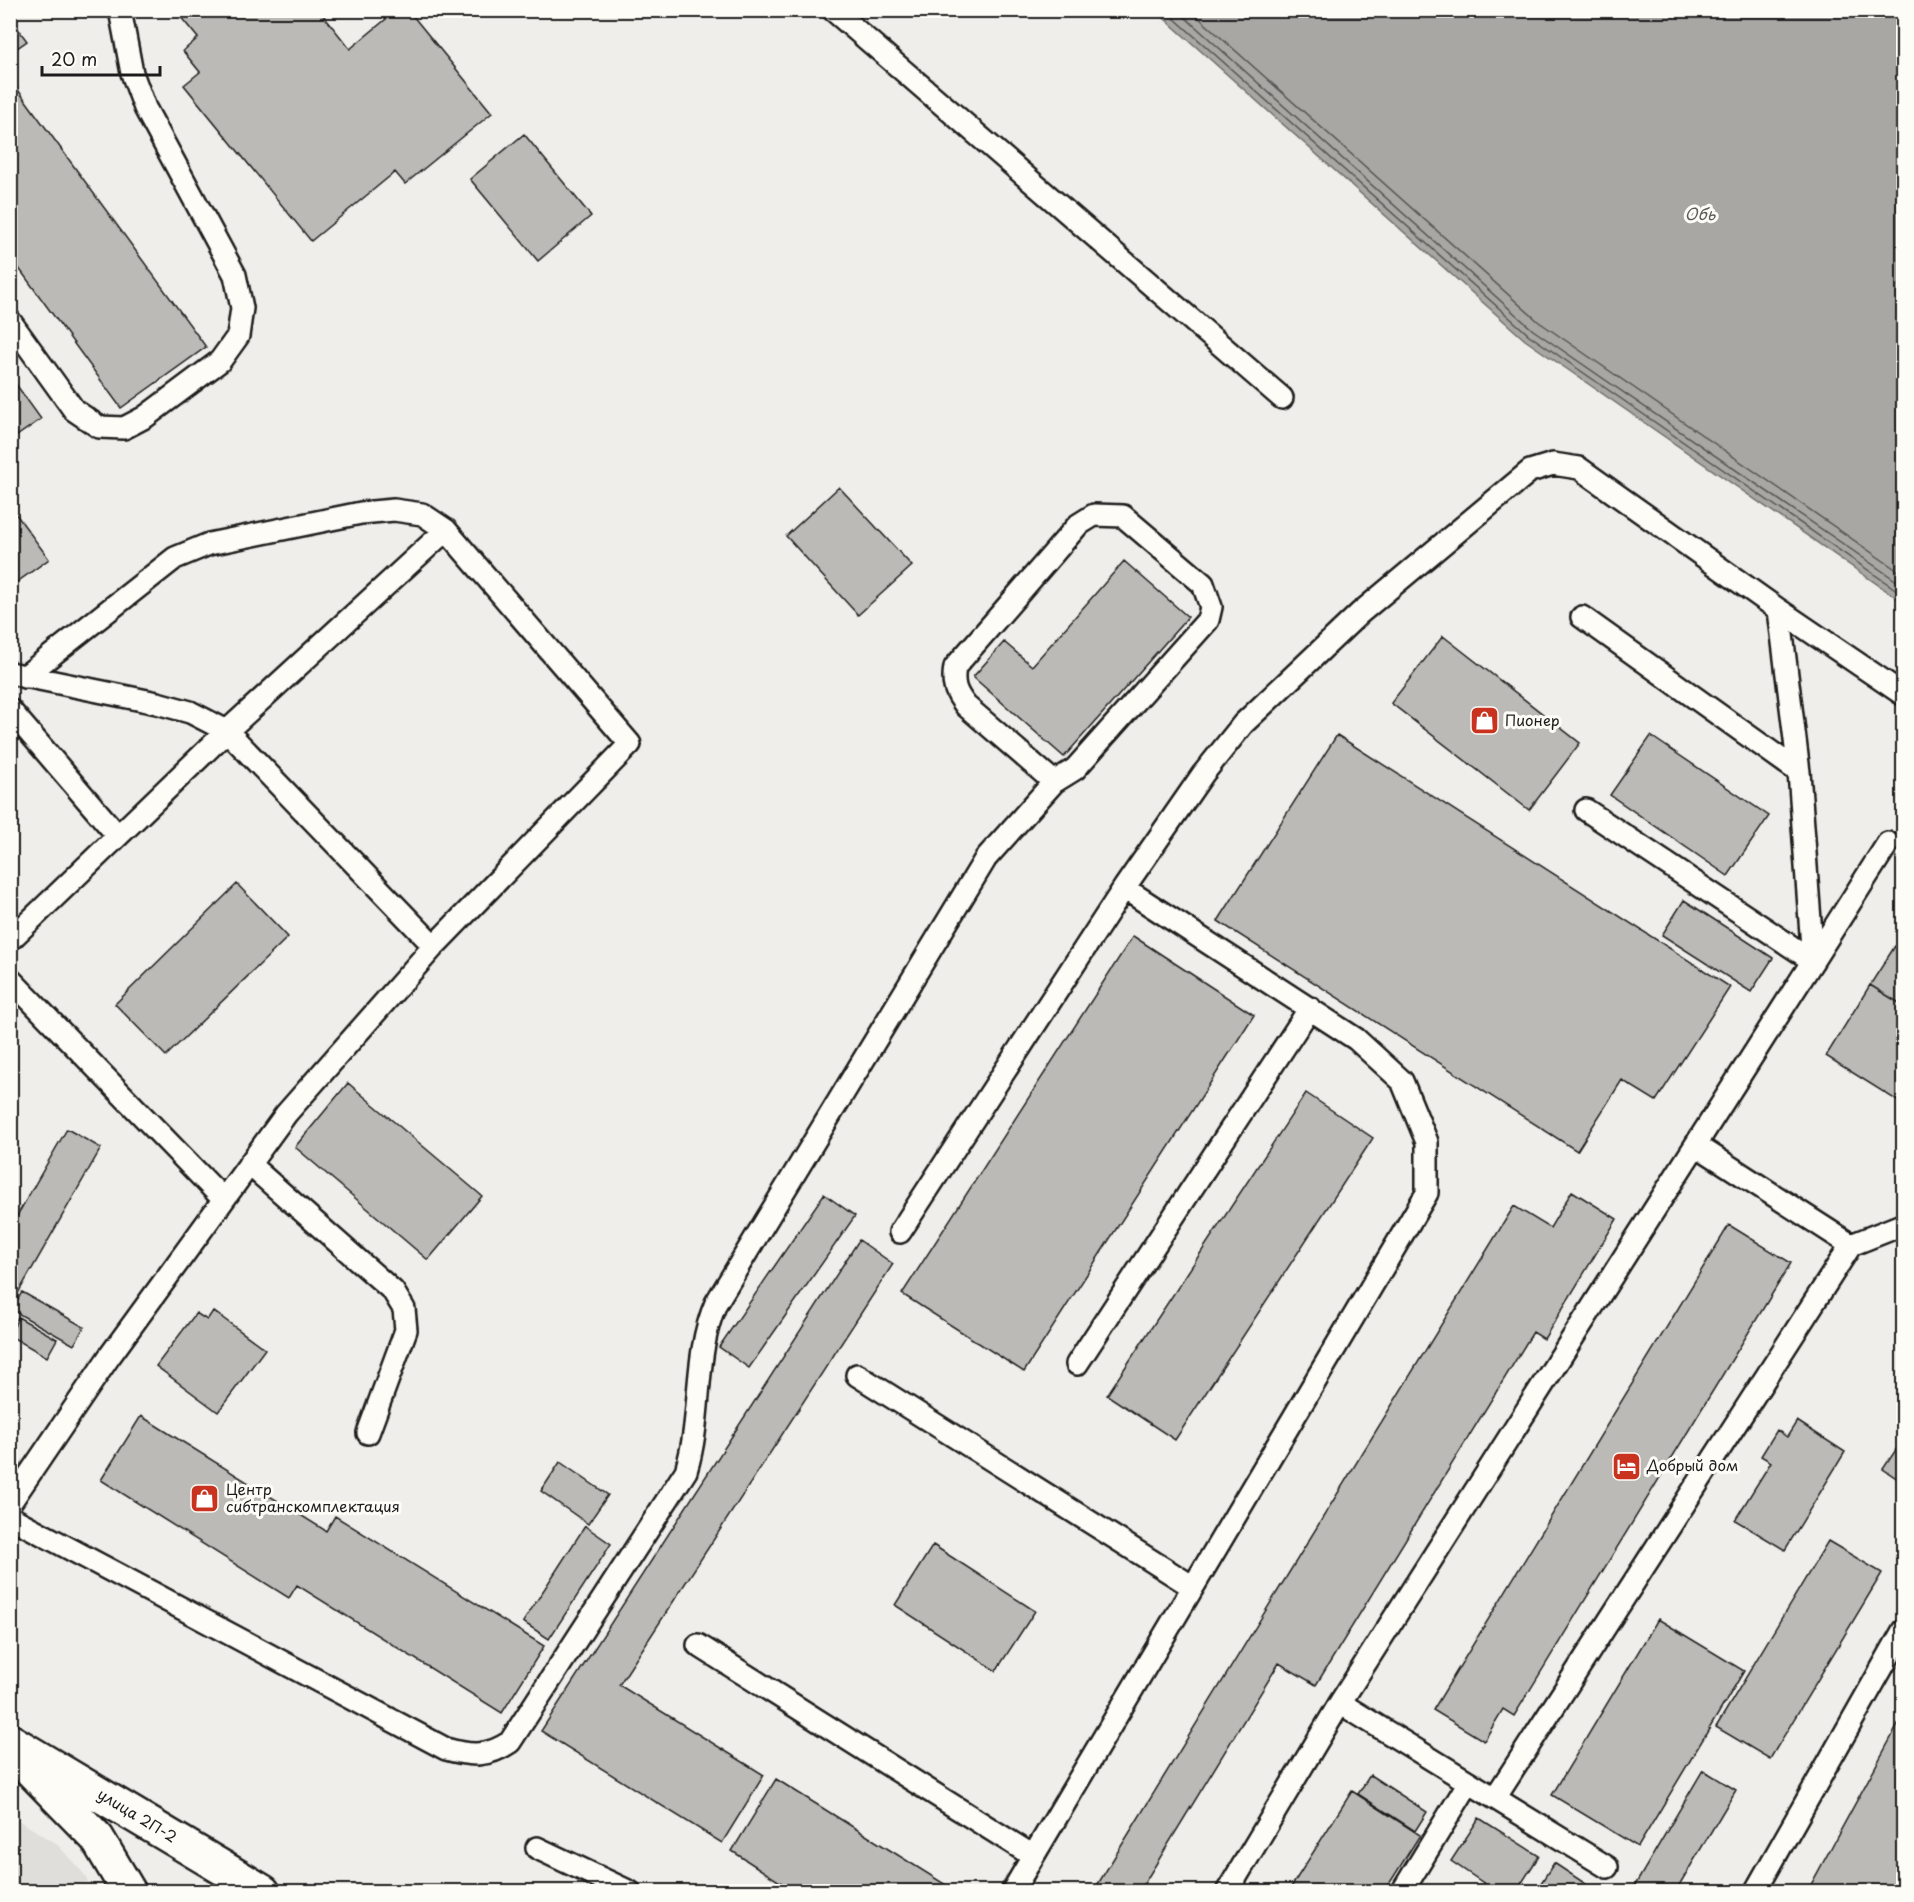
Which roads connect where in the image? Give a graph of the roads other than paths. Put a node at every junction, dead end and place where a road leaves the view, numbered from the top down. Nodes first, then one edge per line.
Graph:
1 (120, 10) edge
2 (833, 10) edge
3 (10, 321) edge
4 (1282, 398) dead end
5 (446, 530) junction
6 (1779, 610) junction
7 (1582, 617) dead end
8 (17, 675) edge
9 (1904, 695) edge
10 (10, 710) edge
11 (227, 731) junction
12 (1799, 772) junction
13 (1054, 782) junction
14 (1586, 810) dead end
15 (118, 836) junction
16 (1888, 843) dead end
17 (1124, 888) junction
18 (10, 940) edge
19 (434, 946) junction
20 (1813, 961) junction
21 (10, 979) edge
22 (1310, 1008) junction
23 (1696, 1145) junction
24 (249, 1164) junction
25 (223, 1199) junction
26 (1904, 1224) edge
27 (900, 1232) dead end
28 (1851, 1245) junction
29 (1077, 1364) dead end
30 (857, 1375) dead end
31 (368, 1433) dead end
32 (10, 1503) edge
33 (10, 1517) edge
34 (1193, 1587) junction
35 (1904, 1629) edge
36 (698, 1645) dead end
37 (1340, 1703) junction
38 (10, 1741) edge
39 (10, 1749) edge
40 (1469, 1782) junction
41 (1495, 1798) junction
42 (537, 1848) dead end
43 (1033, 1856) junction
44 (1607, 1867) dead end
45 (129, 1892) edge
46 (263, 1892) edge
47 (630, 1892) edge
48 (1012, 1892) edge
49 (1227, 1892) edge
50 (1402, 1892) edge
51 (1755, 1892) edge

1 - 3 lane
2 - 4 lane
5 - 8 lane
5 - 11 lane
5 - 19 lane
6 - 9 lane
6 - 12 lane
6 - 17 lane
7 - 12 lane
8 - 11 lane
10 - 15 lane
11 - 15 lane
11 - 19 lane
12 - 20 lane
13 - 13 lane
13 - 33 lane
14 - 20 lane
15 - 18 lane
16 - 20 lane
17 - 22 lane
17 - 27 lane
19 - 24 lane
20 - 23 lane
21 - 25 lane
22 - 29 lane
22 - 34 lane
23 - 28 lane
23 - 37 lane
24 - 25 lane
24 - 31 lane
25 - 32 lane
26 - 28 lane
28 - 41 lane
30 - 34 lane
34 - 43 lane
35 - 51 lane
36 - 43 lane
37 - 40 lane
37 - 49 lane
38 - 46 main road, улица 2П-2
39 - 45 main road
40 - 41 lane
40 - 50 lane
41 - 44 lane
42 - 47 lane
43 - 48 lane

